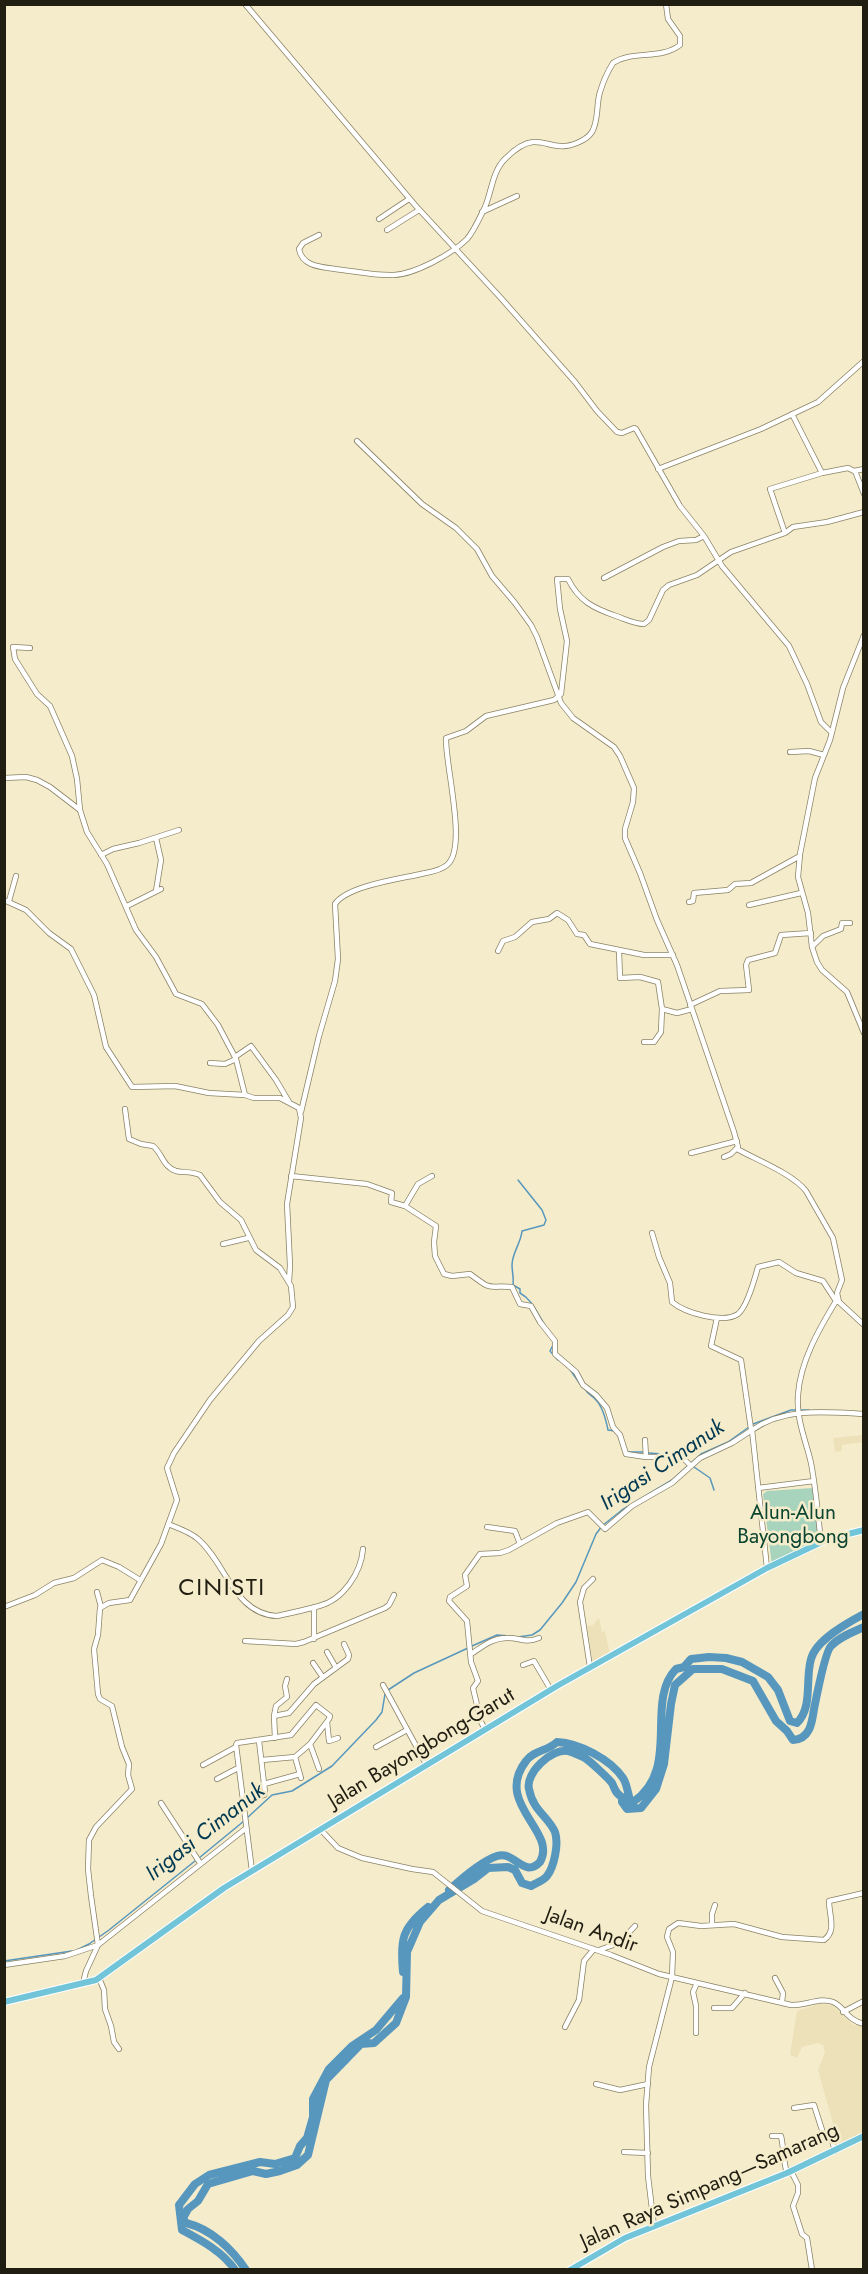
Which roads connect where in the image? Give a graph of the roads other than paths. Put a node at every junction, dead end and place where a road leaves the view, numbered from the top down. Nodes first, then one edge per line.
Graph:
1 (245, 4) edge
2 (666, 4) edge
3 (517, 196) dead end
4 (409, 199) junction
5 (419, 210) junction
6 (482, 212) junction
7 (379, 219) dead end
8 (387, 230) dead end
9 (319, 235) dead end
10 (453, 247) junction
11 (864, 362) edge
12 (792, 414) junction
13 (357, 441) dead end
14 (658, 469) junction
15 (864, 469) edge
16 (855, 471) junction
17 (822, 473) junction
18 (864, 494) edge
19 (864, 512) edge
20 (785, 533) junction
21 (704, 536) junction
22 (719, 559) junction
23 (604, 578) dead end
24 (864, 635) edge
25 (30, 648) dead end
26 (558, 698) junction
27 (831, 732) junction
28 (790, 752) dead end
29 (824, 755) junction
30 (4, 778) edge
31 (80, 810) junction
32 (179, 830) dead end
33 (156, 838) junction
34 (101, 855) junction
35 (800, 856) junction
36 (16, 876) dead end
37 (801, 893) junction
38 (7, 901) edge
39 (689, 902) dead end
40 (749, 905) dead end
41 (127, 906) junction
42 (850, 923) dead end
43 (811, 933) junction
44 (812, 947) junction
45 (498, 951) dead end
46 (619, 951) junction
47 (673, 955) junction
48 (691, 1007) junction
49 (662, 1009) junction
50 (864, 1033) edge
51 (644, 1042) dead end
52 (236, 1058) junction
53 (210, 1063) dead end
54 (245, 1095) junction
55 (289, 1102) junction
56 (125, 1109) dead end
57 (301, 1112) junction
58 (737, 1141) junction
59 (737, 1149) junction
60 (691, 1153) dead end
61 (724, 1157) dead end
62 (291, 1176) junction
63 (432, 1176) dead end
64 (405, 1206) junction
65 (652, 1233) dead end
66 (248, 1238) junction
67 (223, 1244) dead end
68 (289, 1282) junction
69 (838, 1302) junction
70 (717, 1318) junction
71 (864, 1325) edge
72 (798, 1410) junction
73 (864, 1414) edge
74 (751, 1428) junction
75 (645, 1440) dead end
76 (646, 1457) junction
77 (691, 1464) junction
78 (814, 1481) junction
79 (758, 1488) junction
80 (168, 1524) junction
81 (487, 1527) dead end
82 (864, 1530) edge
83 (821, 1542) junction
84 (520, 1544) junction
85 (363, 1549) dead end
86 (767, 1568) junction
87 (140, 1580) junction
88 (593, 1580) dead end
89 (97, 1592) dead end
90 (394, 1595) dead end
91 (4, 1607) edge
92 (101, 1607) junction
93 (314, 1607) junction
94 (540, 1638) dead end
95 (314, 1639) junction
96 (245, 1641) dead end
97 (344, 1644) dead end
98 (327, 1652) dead end
99 (471, 1653) junction
100 (313, 1663) dead end
101 (523, 1665) dead end
102 (335, 1666) junction
103 (590, 1667) junction
104 (322, 1676) junction
105 (287, 1679) dead end
106 (383, 1684) dead end
107 (551, 1690) junction
108 (274, 1716) junction
109 (327, 1722) junction
110 (485, 1729) junction
111 (407, 1730) junction
112 (275, 1738) junction
113 (338, 1738) dead end
114 (259, 1741) junction
115 (310, 1744) junction
116 (236, 1747) junction
117 (376, 1747) dead end
118 (295, 1757) junction
119 (262, 1760) junction
120 (203, 1765) dead end
121 (427, 1766) junction
122 (238, 1768) junction
123 (319, 1769) dead end
124 (217, 1779) dead end
125 (264, 1784) junction
126 (162, 1803) dead end
127 (242, 1803) junction
128 (245, 1828) junction
129 (321, 1830) junction
130 (199, 1862) junction
131 (252, 1871) junction
132 (864, 1893) edge
133 (715, 1905) dead end
134 (636, 1926) dead end
135 (712, 1926) junction
136 (98, 1942) junction
137 (596, 1950) junction
138 (4, 1965) edge
139 (672, 1977) junction
140 (99, 1978) junction
141 (775, 1978) dead end
142 (83, 1983) junction
143 (697, 1983) junction
144 (745, 1993) junction
145 (864, 2001) edge
146 (4, 2002) edge
147 (782, 2002) junction
148 (714, 2008) dead end
149 (843, 2012) junction
150 (864, 2024) edge
151 (565, 2027) dead end
152 (696, 2033) dead end
153 (118, 2049) dead end
154 (596, 2084) dead end
155 (648, 2084) junction
156 (794, 2108) dead end
157 (772, 2136) dead end
158 (864, 2136) edge
159 (835, 2151) junction
160 (624, 2152) dead end
161 (648, 2153) junction
162 (789, 2172) junction
163 (654, 2226) junction
164 (570, 2270) edge
165 (812, 2270) edge

1 - 4 street
2 - 6 street
3 - 6 street
4 - 5 street
4 - 7 street
5 - 8 street
5 - 10 street
6 - 10 street
9 - 10 street
10 - 14 street
11 - 12 street
12 - 14 street
12 - 17 street
13 - 26 street
14 - 21 street
15 - 16 street
16 - 17 street
16 - 18 street
17 - 20 street
19 - 20 street
20 - 22 street
21 - 22 street
21 - 23 street
22 - 26 street
22 - 27 street
24 - 27 street
25 - 31 street
26 - 47 street
26 - 57 street
27 - 29 street
28 - 29 street
29 - 35 street
30 - 31 street
31 - 34 street
32 - 33 street
33 - 34 street
33 - 41 street
34 - 41 street
35 - 37 street
35 - 39 street
36 - 38 street
37 - 40 street
37 - 43 street
38 - 54 street
41 - 52 street
42 - 44 street
43 - 44 street
43 - 48 street
44 - 50 street
45 - 46 street
46 - 47 street
46 - 49 street
47 - 48 street
48 - 49 street
48 - 58 street
49 - 51 street
52 - 53 street
52 - 54 street
52 - 55 street
54 - 55 street
55 - 57 street
56 - 66 street
57 - 62 street
58 - 59 street
58 - 60 street
59 - 61 street
59 - 69 street
62 - 64 street
62 - 68 street
63 - 64 street
64 - 76 street
65 - 70 street
66 - 67 street
66 - 68 street
68 - 80 street
69 - 70 street
69 - 71 street
69 - 72 street
70 - 74 street
72 - 73 street
72 - 74 street
72 - 78 street
74 - 77 street
74 - 79 street
75 - 76 street
76 - 77 street
77 - 84 street
78 - 79 street
78 - 83 street
79 - 86 street
80 - 87 street
80 - 93 street
81 - 84 street
82 - 83 main road, Jalan Bayongbong-Garut
83 - 86 main road, Jalan Bayongbong-Garut
84 - 99 street
85 - 93 street
86 - 103 main road, Jalan Bayongbong-Garut
87 - 91 street
87 - 92 street
88 - 103 street
89 - 92 street
90 - 95 street
92 - 136 street
93 - 95 street
94 - 99 street
95 - 96 street
97 - 102 street
98 - 102 street
99 - 110 street
100 - 104 street
101 - 107 street
102 - 104 street
103 - 107 main road, Jalan Bayongbong-Garut
104 - 108 street
105 - 108 street
106 - 111 street
107 - 110 main road, Jalan Bayongbong-Garut
108 - 112 street
109 - 112 street
109 - 113 street
109 - 115 street
110 - 121 main road, Jalan Bayongbong-Garut
111 - 117 street
111 - 121 street
112 - 114 street
114 - 116 street
114 - 119 street
115 - 118 street
115 - 123 street
116 - 120 street
116 - 122 street
118 - 119 street
118 - 125 street
119 - 125 street
121 - 129 main road, Jalan Bayongbong-Garut
122 - 124 street
122 - 127 street
125 - 127 street
126 - 130 street
127 - 128 street
128 - 130 street
128 - 131 street
129 - 131 main road, Jalan Bayongbong-Garut
129 - 137 street, Jalan Andir
130 - 136 street
131 - 140 main road, Jalan Bayongbong-Garut
132 - 135 street
133 - 135 street
134 - 137 street
135 - 139 street
136 - 138 street
136 - 142 street
137 - 139 street, Jalan Andir
137 - 151 street
139 - 143 street, Jalan Andir
139 - 155 street
140 - 142 main road, Jalan Bayongbong-Garut
140 - 153 street
141 - 147 street
142 - 146 main road, Jalan Bayongbong-Garut
143 - 144 street, Jalan Andir
143 - 152 street
144 - 147 street, Jalan Andir
144 - 148 street
145 - 149 street
147 - 149 street, Jalan Andir
149 - 150 street, Jalan Andir
154 - 155 street
155 - 161 street
156 - 159 street
157 - 162 street
158 - 159 main road, Jalan Raya Simpang—Samarang
159 - 162 main road, Jalan Raya Simpang—Samarang
160 - 161 street
161 - 163 street
162 - 163 main road, Jalan Raya Simpang—Samarang
162 - 165 street
163 - 164 main road, Jalan Raya Simpang—Samarang

